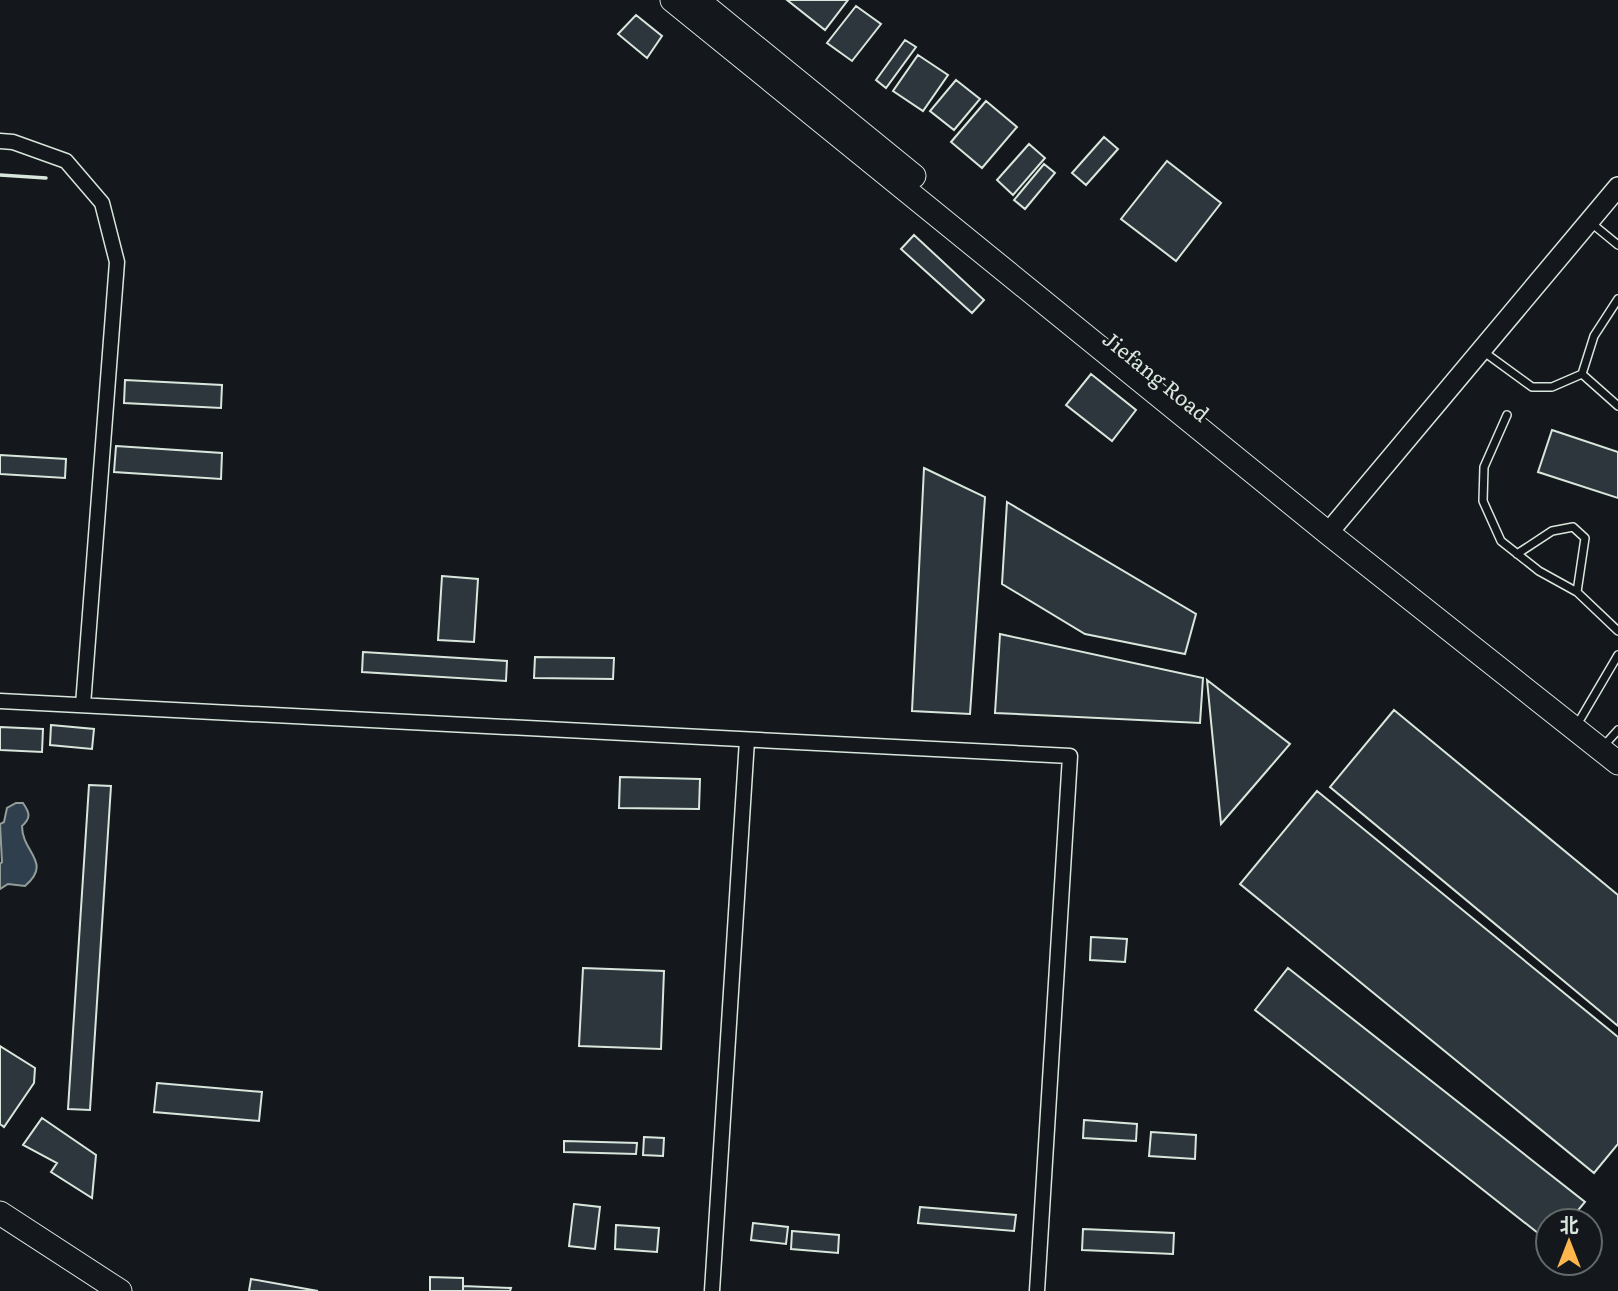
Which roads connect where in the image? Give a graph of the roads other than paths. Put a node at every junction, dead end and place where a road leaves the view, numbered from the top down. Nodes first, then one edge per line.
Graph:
1 (672, 0) edge
2 (698, 0) edge
3 (0, 141) edge
4 (1618, 187) edge
5 (1590, 221) junction
6 (1618, 245) edge
7 (1618, 299) edge
8 (1482, 350) junction
9 (1582, 374) junction
10 (1618, 406) edge
11 (1507, 415) dead end
12 (1333, 528) junction
13 (1517, 554) junction
14 (1577, 592) junction
15 (1618, 631) edge
16 (1618, 655) edge
17 (0, 701) edge
18 (83, 705) junction
19 (1581, 718) junction
20 (1615, 739) edge
21 (747, 740) junction
22 (1618, 763) edge
23 (0, 1213) edge
24 (0, 1231) edge
25 (94, 1291) edge
26 (120, 1291) edge
27 (712, 1291) edge
28 (1037, 1291) edge

1 - 12 main road
2 - 12 main road, Jiefang Road
3 - 18 street
4 - 5 street
5 - 6 lane
5 - 8 street
7 - 9 lane
8 - 9 lane
8 - 12 street
9 - 10 lane
11 - 13 lane
12 - 19 main road, Jiefang Road
12 - 22 main road
13 - 14 lane
13 - 14 lane
14 - 15 lane
16 - 19 lane
17 - 18 street
18 - 21 street
19 - 20 main road, Jiefang Road
21 - 27 street
21 - 28 street
23 - 26 main road
24 - 25 main road

